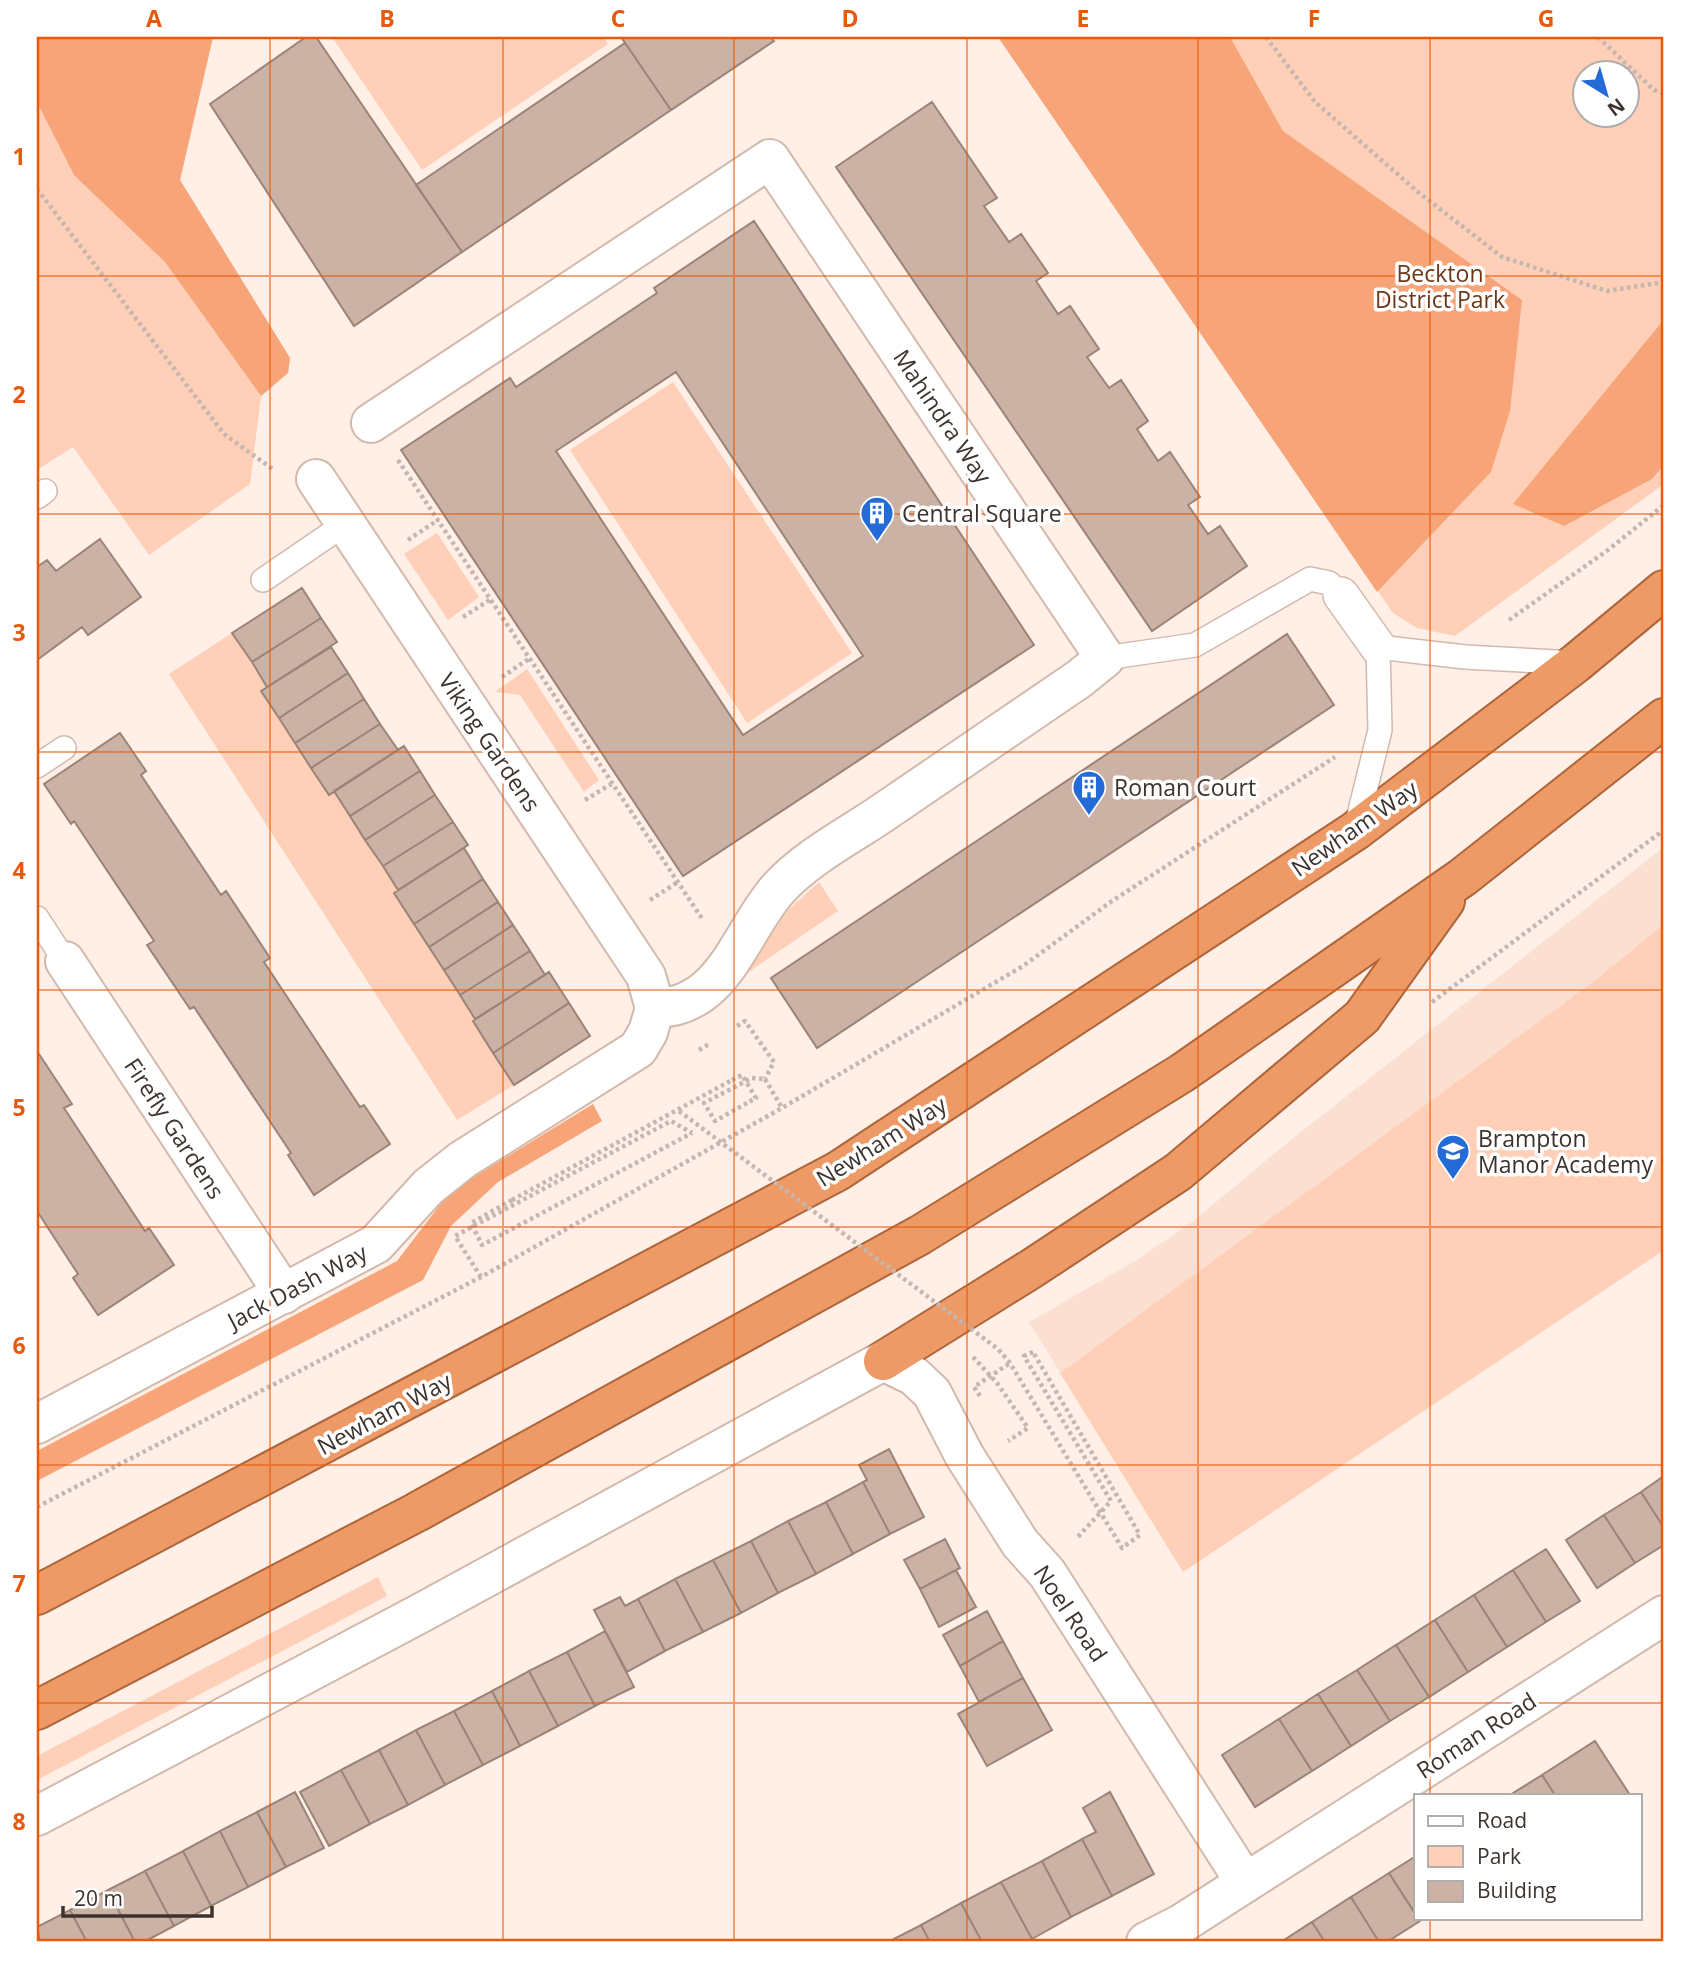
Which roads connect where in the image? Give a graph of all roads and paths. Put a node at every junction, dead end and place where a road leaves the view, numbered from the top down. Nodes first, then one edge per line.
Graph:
1 (1266, 37) edge
2 (1598, 37) edge
3 (1664, 94) edge
4 (37, 188) edge
5 (1664, 282) edge
6 (371, 423) dead end
7 (397, 458) dead end
8 (276, 472) dead end
9 (316, 479) dead end
10 (1664, 505) edge
11 (438, 520) junction
12 (345, 524) junction
13 (407, 541) dead end
14 (262, 580) dead end
15 (1664, 590) edge
16 (1341, 594) joint
17 (491, 599) junction
18 (459, 621) dead end
19 (1378, 646) junction
20 (1465, 657) junction
21 (530, 658) junction
22 (1105, 658) junction
23 (1576, 663) junction
24 (497, 680) dead end
25 (1664, 718) edge
26 (1380, 730) junction
27 (64, 748) dead end
28 (37, 766) edge
29 (613, 783) junction
30 (584, 801) dead end
31 (1355, 831) junction
32 (1463, 877) junction
33 (678, 882) junction
34 (649, 900) dead end
35 (37, 918) edge
36 (706, 924) dead end
37 (65, 961) joint
38 (655, 1008) junction
39 (733, 1028) dead end
40 (711, 1043) dead end
41 (699, 1050) dead end
42 (765, 1079) junction
43 (782, 1108) junction
44 (679, 1111) junction
45 (481, 1277) junction
46 (284, 1294) junction
47 (970, 1353) dead end
48 (883, 1361) junction
49 (1010, 1363) junction
50 (980, 1396) dead end
51 (37, 1424) edge
52 (1002, 1432) dead end
53 (37, 1507) edge
54 (1058, 1560) junction
55 (37, 1595) edge
56 (1664, 1615) edge
57 (37, 1710) edge
58 (37, 1816) edge
59 (1245, 1882) junction
60 (1146, 1942) edge

1 - 5 path
2 - 3 path
4 - 8 path
6 - 22 street, Mahindra Way
7 - 11 path
9 - 12 street, Viking Gardens
10 - 20 path
11 - 13 path
11 - 17 path
12 - 14 lane
12 - 38 street, Viking Gardens
15 - 23 highway, Newham Way
16 - 19 street
16 - 22 lane
17 - 18 path
17 - 21 path
19 - 20 lane
19 - 26 lane
20 - 23 lane
21 - 24 path
21 - 29 path
22 - 38 street
23 - 31 highway, Newham Way
25 - 32 highway
26 - 31 lane
26 - 43 path
27 - 28 lane
29 - 30 path
29 - 33 path
31 - 55 highway, Newham Way
32 - 48 highway
32 - 57 highway
33 - 34 path
33 - 36 path
35 - 37 lane
37 - 46 street, Firefly Gardens
38 - 46 street, Jack Dash Way
39 - 42 path
40 - 41 path
42 - 43 path
42 - 44 path, bridge
43 - 45 path
44 - 45 path, bridge
44 - 49 path, bridge
45 - 53 path
46 - 51 street, Jack Dash Way
47 - 52 path
48 - 54 street, Noel Road
48 - 58 street
49 - 50 path, bridge
49 - 54 path, bridge
54 - 59 street, Noel Road
56 - 59 street, Roman Road
59 - 60 street, Roman Road

